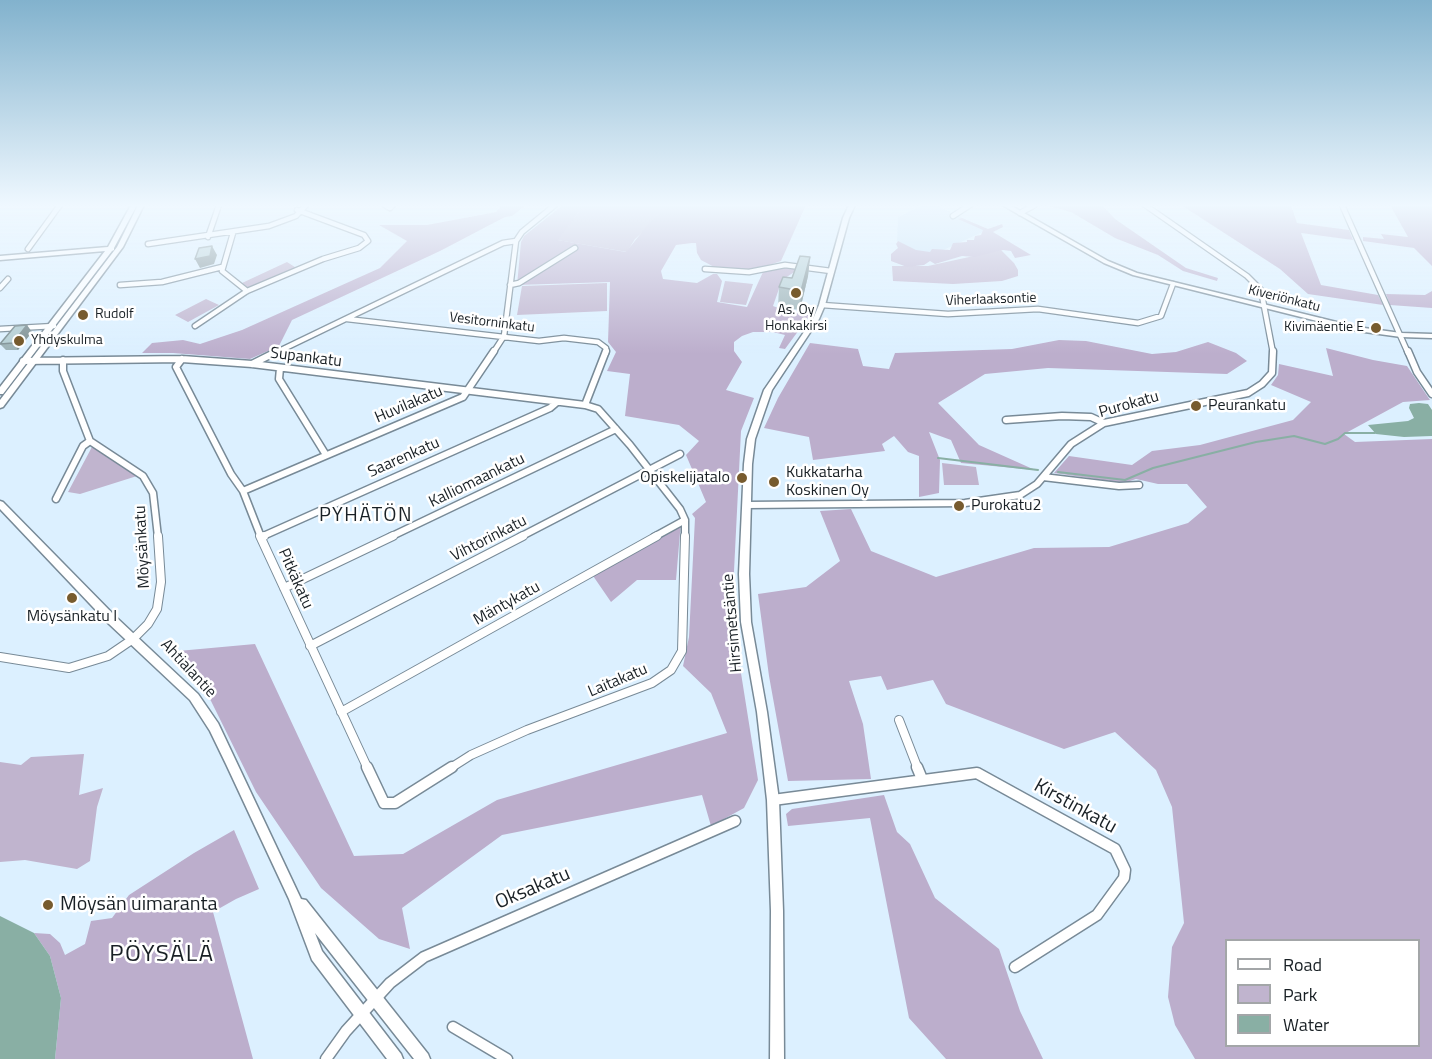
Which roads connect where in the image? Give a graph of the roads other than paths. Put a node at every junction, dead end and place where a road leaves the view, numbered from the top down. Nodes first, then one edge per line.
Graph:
1 (44, 254) edge
2 (106, 254) edge
3 (114, 254) edge
4 (226, 254) edge
5 (337, 254) edge
6 (479, 254) edge
7 (514, 254) edge
8 (564, 254) edge
9 (837, 254) edge
10 (1093, 254) edge
11 (1214, 254) edge
12 (1364, 254) edge
13 (0, 258) edge
14 (222, 267) junction
15 (705, 269) dead end
16 (831, 272) junction
17 (8, 279) dead end
18 (1173, 284) junction
19 (120, 285) dead end
20 (510, 285) junction
21 (0, 288) edge
22 (247, 291) junction
23 (822, 305) junction
24 (1265, 306) junction
25 (347, 318) junction
26 (50, 326) junction
27 (60, 326) junction
28 (195, 326) dead end
29 (0, 329) edge
30 (1401, 335) junction
31 (504, 336) junction
32 (1432, 336) edge
33 (182, 359) junction
34 (63, 360) junction
35 (23, 361) junction
36 (33, 361) junction
37 (252, 364) junction
38 (280, 368) junction
39 (467, 391) junction
40 (0, 392) edge
41 (1432, 394) edge
42 (557, 402) junction
43 (0, 405) edge
44 (585, 405) junction
45 (1006, 420) dead end
46 (1104, 423) junction
47 (616, 429) junction
48 (90, 441) junction
49 (680, 454) dead end
50 (326, 455) junction
51 (650, 471) junction
52 (1043, 477) junction
53 (1139, 485) dead end
54 (243, 491) junction
55 (56, 499) dead end
56 (0, 504) edge
57 (747, 505) junction
58 (685, 520) junction
59 (261, 537) junction
60 (285, 588) junction
61 (133, 639) junction
62 (310, 646) junction
63 (0, 657) edge
64 (341, 712) junction
65 (898, 720) dead end
66 (922, 779) junction
67 (772, 800) junction
68 (395, 803) joint
69 (735, 821) dead end
70 (294, 896) junction
71 (1015, 967) dead end
72 (375, 999) junction
73 (360, 1015) junction
74 (453, 1027) dead end
75 (326, 1059) edge
76 (396, 1059) edge
77 (423, 1059) edge
78 (507, 1059) edge
79 (777, 1059) edge

1 - 13 main road
2 - 26 main road
3 - 27 main road
4 - 14 street
5 - 22 street
6 - 25 street
7 - 20 street, Huvilakatu
8 - 20 street
9 - 16 main road, Hirsimetsäntie
10 - 18 main road, Kiveriönkatu
11 - 24 street, Purokatu
12 - 30 street
14 - 19 street
14 - 22 street
15 - 16 street
16 - 23 main road, Hirsimetsäntie
17 - 21 street
18 - 23 street, Viherlaaksontie
18 - 24 main road, Kiveriönkatu
20 - 31 street, Huvilakatu
22 - 28 street
23 - 57 main road, Hirsimetsäntie
24 - 30 main road, Kiveriönkatu
24 - 46 street, Purokatu
25 - 31 street, Vesitorninkatu
25 - 37 street
26 - 27 street
26 - 29 street
26 - 35 main road
27 - 36 main road
30 - 32 main road, Kiveriönkatu
30 - 41 street
31 - 39 street, Huvilakatu
31 - 44 street, Vesitorninkatu
33 - 34 street, Supankatu
33 - 37 street, Supankatu
33 - 54 street, Pitkäkatu
34 - 36 street, Supankatu
34 - 48 street
35 - 36 street, Supankatu
35 - 40 main road
36 - 43 main road
37 - 38 street, Supankatu
38 - 39 street, Supankatu
38 - 50 street
39 - 42 street, Supankatu
39 - 50 street, Huvilakatu
42 - 44 street, Supankatu
42 - 59 street, Saarenkatu
44 - 47 street
45 - 46 street
46 - 52 street, Purokatu
47 - 51 street
47 - 60 street, Kalliomaankatu
48 - 55 street
48 - 61 street, Möysänkatu
49 - 51 street, Vihtorinkatu
50 - 54 street, Huvilakatu
51 - 58 street
51 - 62 street, Vihtorinkatu
52 - 53 street
52 - 57 street, Purokatu
54 - 59 street, Pitkäkatu
56 - 61 main road, Ahtialantie
57 - 67 main road, Hirsimetsäntie
58 - 64 street, Mäntykatu
58 - 68 street, Laitakatu
59 - 60 street, Pitkäkatu
60 - 62 street, Pitkäkatu
61 - 63 street, Möysänkatu
61 - 70 main road, Ahtialantie
62 - 64 street, Pitkäkatu
64 - 68 street, Pitkäkatu
65 - 66 street
66 - 67 street, Kirstinkatu
66 - 71 street, Kirstinkatu
67 - 79 main road, Hirsimetsäntie
69 - 72 street, Oksakatu
70 - 72 main road, Ahtialantie
70 - 73 main road, Ahtialantie
72 - 73 street, Oksakatu
72 - 77 main road, Ahtialantie
73 - 75 street, Oksakatu
73 - 76 main road, Ahtialantie
74 - 78 street

